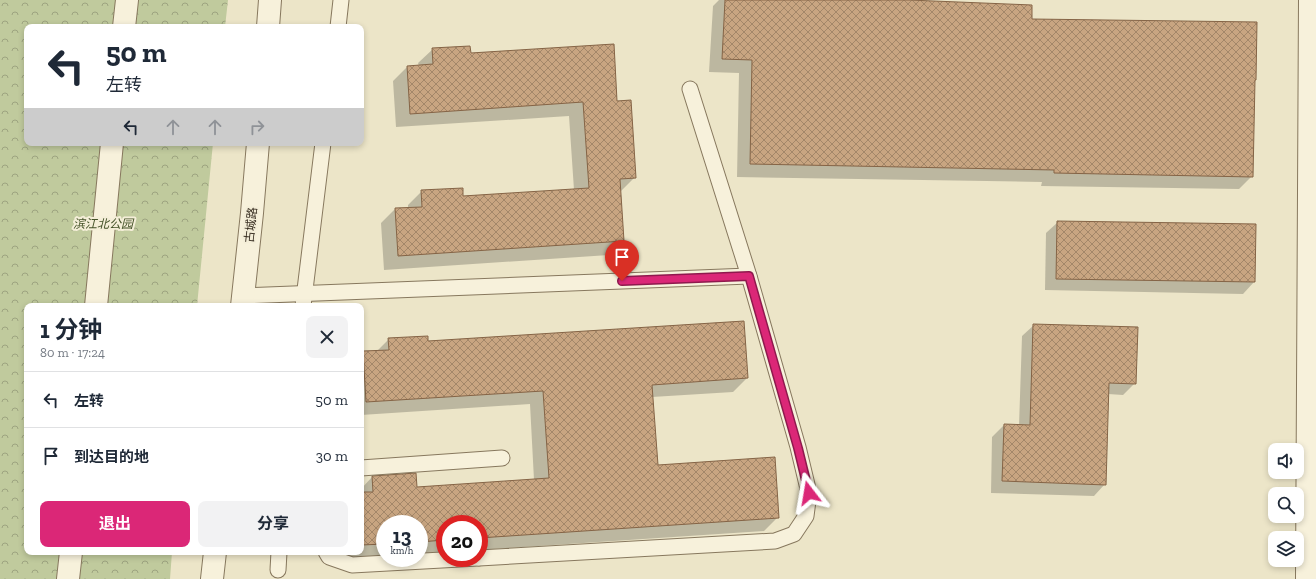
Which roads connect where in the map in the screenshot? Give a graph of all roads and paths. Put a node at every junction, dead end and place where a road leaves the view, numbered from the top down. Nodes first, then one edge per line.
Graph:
1 (127, 0) edge
2 (270, 0) edge
3 (341, 0) edge
4 (1310, 0) edge
5 (124, 24) edge
6 (268, 24) edge
7 (338, 24) edge
8 (1313, 36) edge
9 (690, 89) dead end
10 (112, 146) edge
11 (258, 146) edge
12 (323, 146) edge
13 (749, 276) junction
14 (304, 300) edge
15 (242, 301) edge
16 (96, 303) edge
17 (502, 458) dead end
18 (364, 468) edge
19 (71, 555) edge
20 (215, 555) edge
21 (279, 555) edge
22 (328, 555) edge
23 (488, 557) edge
24 (436, 560) edge
25 (278, 570) dead end
26 (68, 579) edge
27 (212, 579) edge
28 (1307, 579) edge

1 - 5 street
2 - 6 street
3 - 7 lane
4 - 8 street
8 - 28 street
9 - 13 lane
10 - 16 street
11 - 15 street, 古城路
12 - 14 lane
13 - 14 lane
13 - 23 lane
14 - 15 lane
17 - 18 lane
19 - 26 street
20 - 27 street
21 - 25 lane
22 - 24 lane

